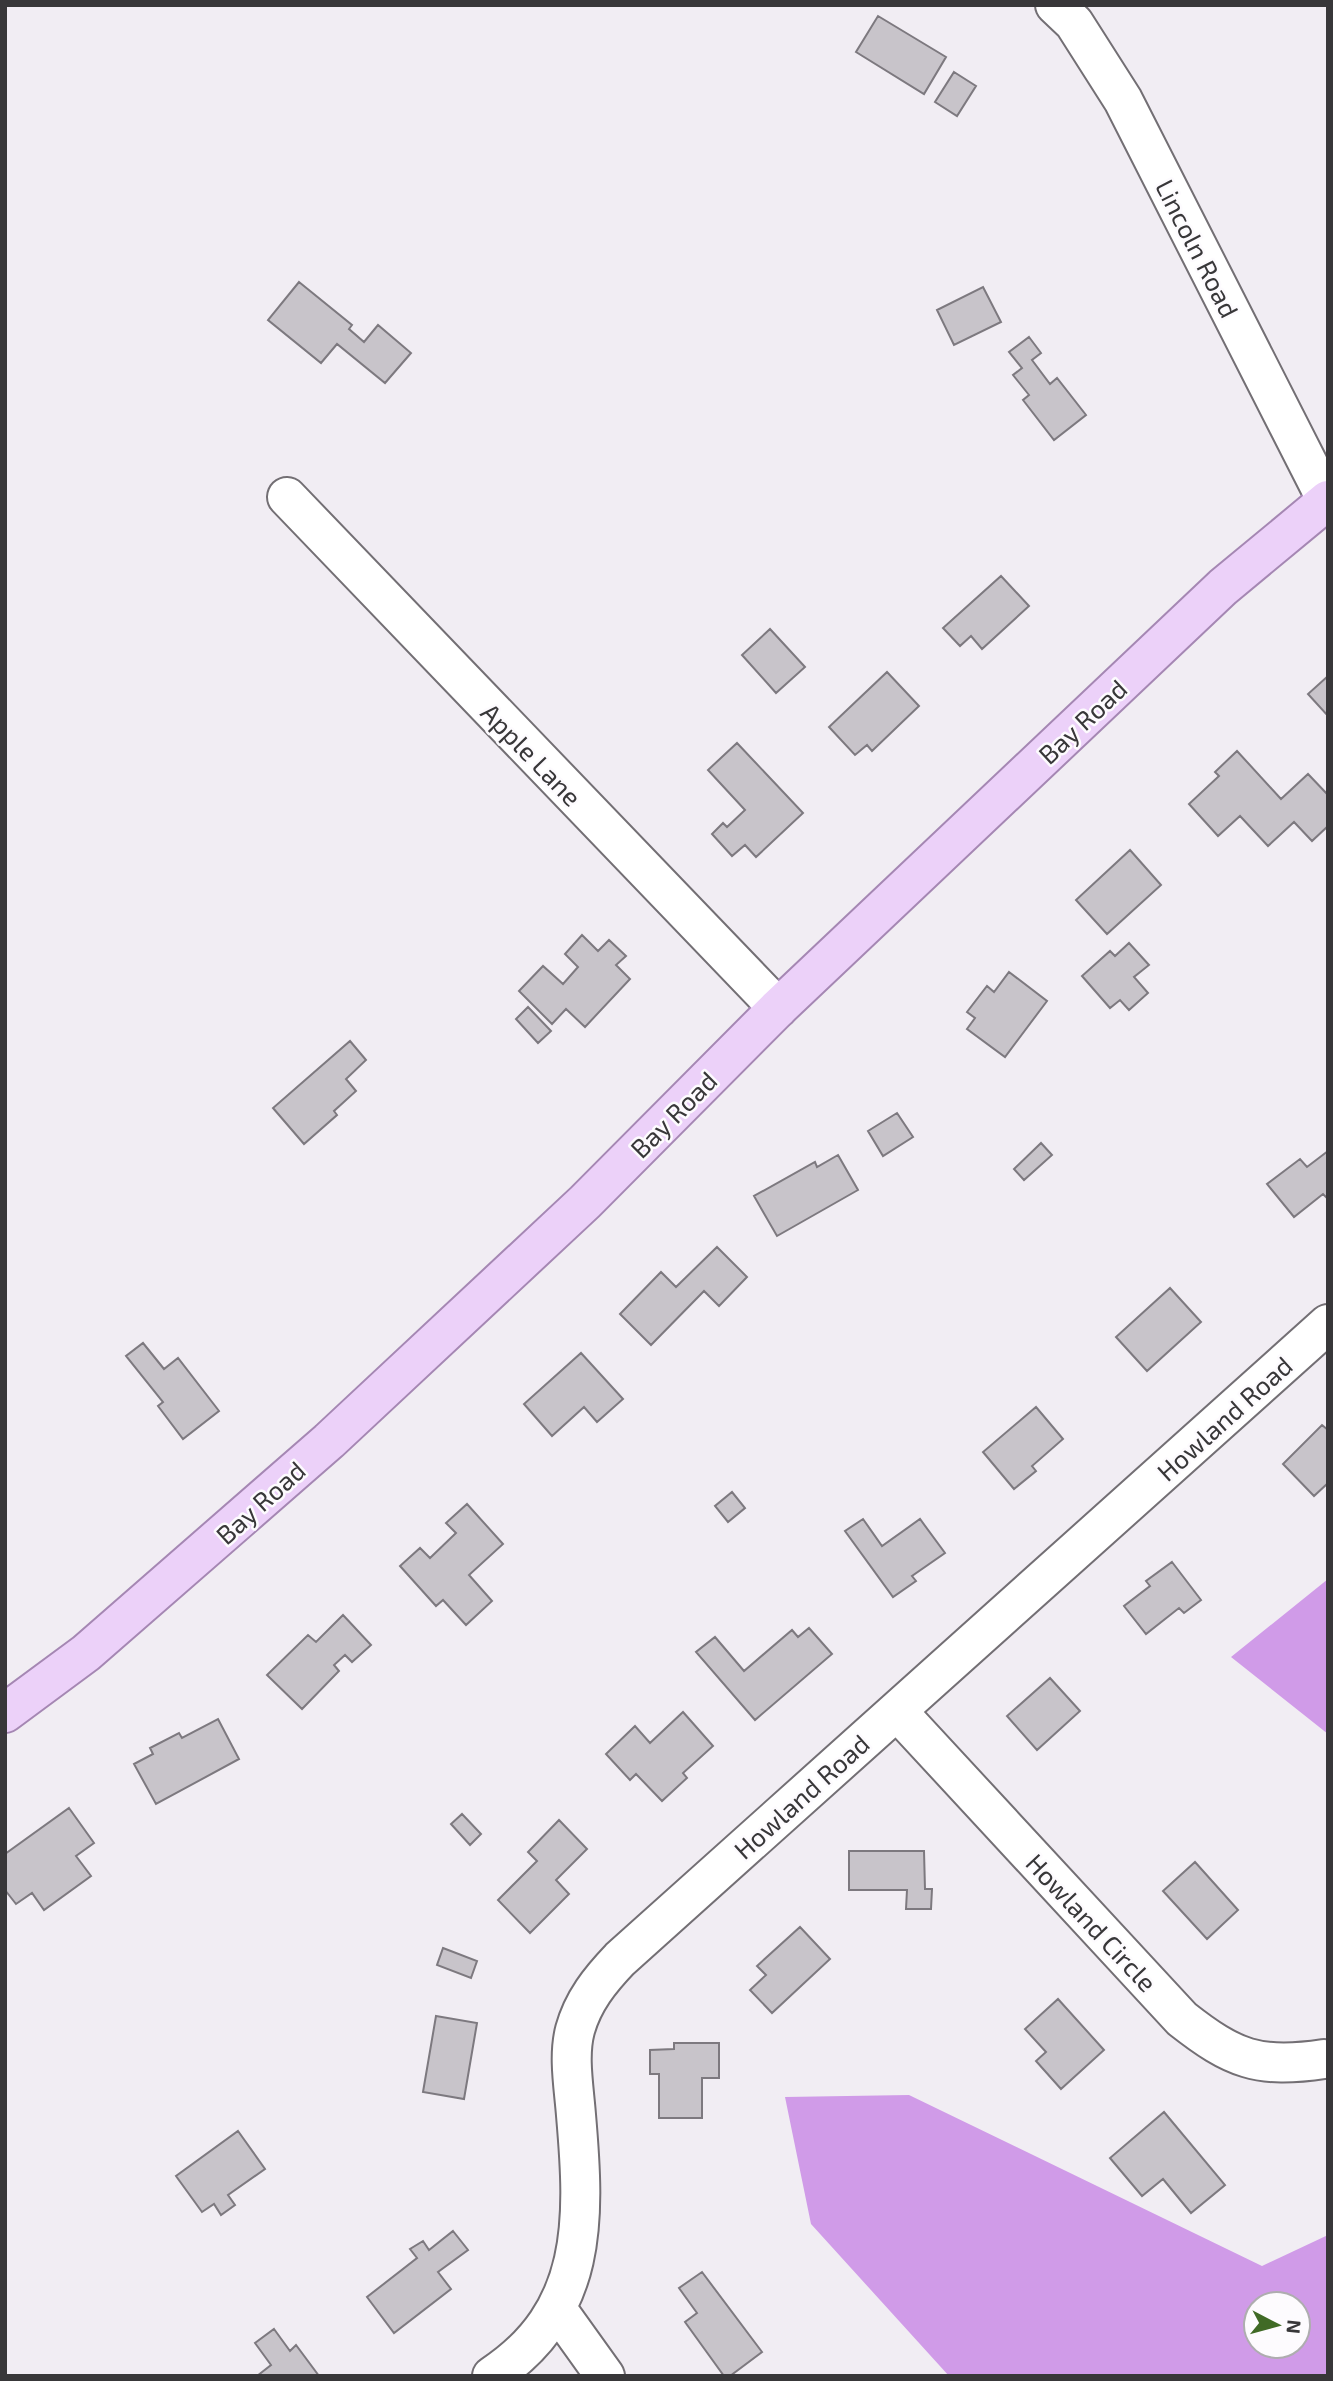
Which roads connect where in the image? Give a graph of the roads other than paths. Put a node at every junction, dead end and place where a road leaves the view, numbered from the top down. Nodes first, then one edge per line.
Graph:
1 (1055, 5) edge
2 (287, 497) dead end
3 (1327, 500) edge
4 (778, 1008) junction
5 (1328, 1324) edge
6 (897, 1711) junction
7 (5, 1713) edge
8 (1324, 2059) dead end
9 (557, 2309) junction
10 (492, 2376) edge
11 (605, 2376) edge

1 - 3 street, Lincoln Road
2 - 4 street, Apple Lane
3 - 4 main road, Bay Road
4 - 7 main road, Bay Road
5 - 6 street, Howland Road
6 - 8 street, Howland Circle
6 - 9 street, Howland Road
9 - 10 street, Howland Road
9 - 11 street

